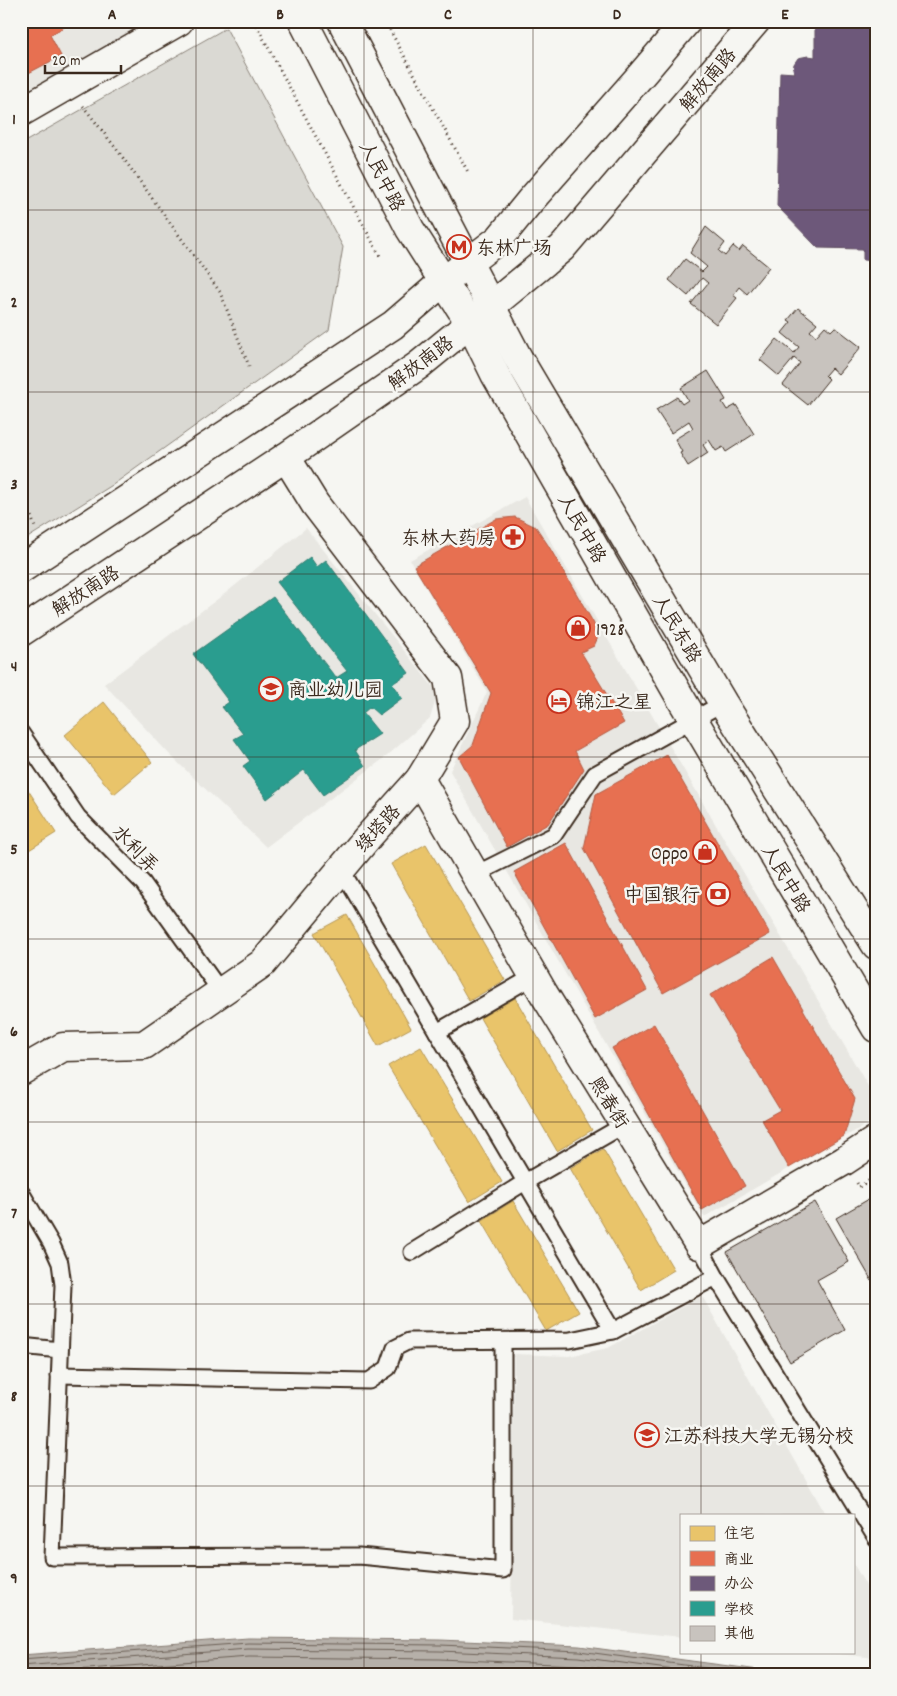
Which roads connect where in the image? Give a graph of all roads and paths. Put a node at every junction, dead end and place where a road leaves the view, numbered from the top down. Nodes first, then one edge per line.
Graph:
1 (179, 21) edge
2 (254, 21) edge
3 (303, 21) edge
4 (342, 21) edge
5 (385, 21) edge
6 (687, 21) edge
7 (756, 21) edge
8 (67, 86) junction
9 (21, 112) edge
10 (468, 172) dead end
11 (381, 258) dead end
12 (469, 262) junction
13 (444, 281) junction
14 (491, 305) junction
15 (470, 323) junction
16 (249, 366) dead end
17 (286, 457) junction
18 (21, 488) edge
19 (44, 554) junction
20 (21, 569) edge
21 (21, 632) edge
22 (723, 703) junction
23 (693, 719) junction
24 (21, 733) edge
25 (420, 779) junction
26 (341, 869) junction
27 (476, 874) junction
28 (876, 945) edge
29 (534, 976) junction
30 (221, 992) junction
31 (876, 1028) edge
32 (437, 1032) junction
33 (21, 1071) edge
34 (624, 1125) junction
35 (876, 1140) edge
36 (876, 1176) edge
37 (525, 1182) junction
38 (859, 1187) dead end
39 (21, 1192) edge
40 (699, 1245) junction
41 (412, 1252) dead end
42 (716, 1276) junction
43 (613, 1331) junction
44 (503, 1342) junction
45 (21, 1346) edge
46 (60, 1350) junction
47 (59, 1374) junction
48 (876, 1538) edge

1 - 8 main road
2 - 11 path, 人民中路
3 - 13 main road, 人民中路
4 - 12 main road, 人民中路
5 - 10 path
6 - 12 main road
7 - 14 main road, 解放南路
8 - 9 main road
8 - 16 path
12 - 13 main road
12 - 14 main road, 人民中路
13 - 15 main road, 人民中路
13 - 19 main road
14 - 15 main road, 解放南路
14 - 22 main road, 人民东路
15 - 17 main road, 解放南路
15 - 23 main road, 人民中路
17 - 21 main road, 解放南路
17 - 25 main road, 绿塔路
18 - 19 path
19 - 20 main road
22 - 23 lane
22 - 28 main road, 人民东路
23 - 27 lane
23 - 31 main road, 人民中路
24 - 30 lane, 水利弄
25 - 26 main road, 绿塔路
25 - 27 main road, 熙春街
26 - 30 main road, 绿塔路
26 - 32 lane
27 - 29 main road, 熙春街
29 - 32 lane
29 - 34 main road, 熙春街
30 - 33 main road, 绿塔路
32 - 37 lane
34 - 37 lane
34 - 40 main road, 熙春街
35 - 40 main road
36 - 38 path
37 - 41 lane
37 - 43 lane
39 - 46 lane
40 - 42 lane
42 - 43 lane
42 - 48 lane
43 - 44 lane
44 - 47 lane
44 - 47 lane
45 - 46 lane
46 - 47 lane

